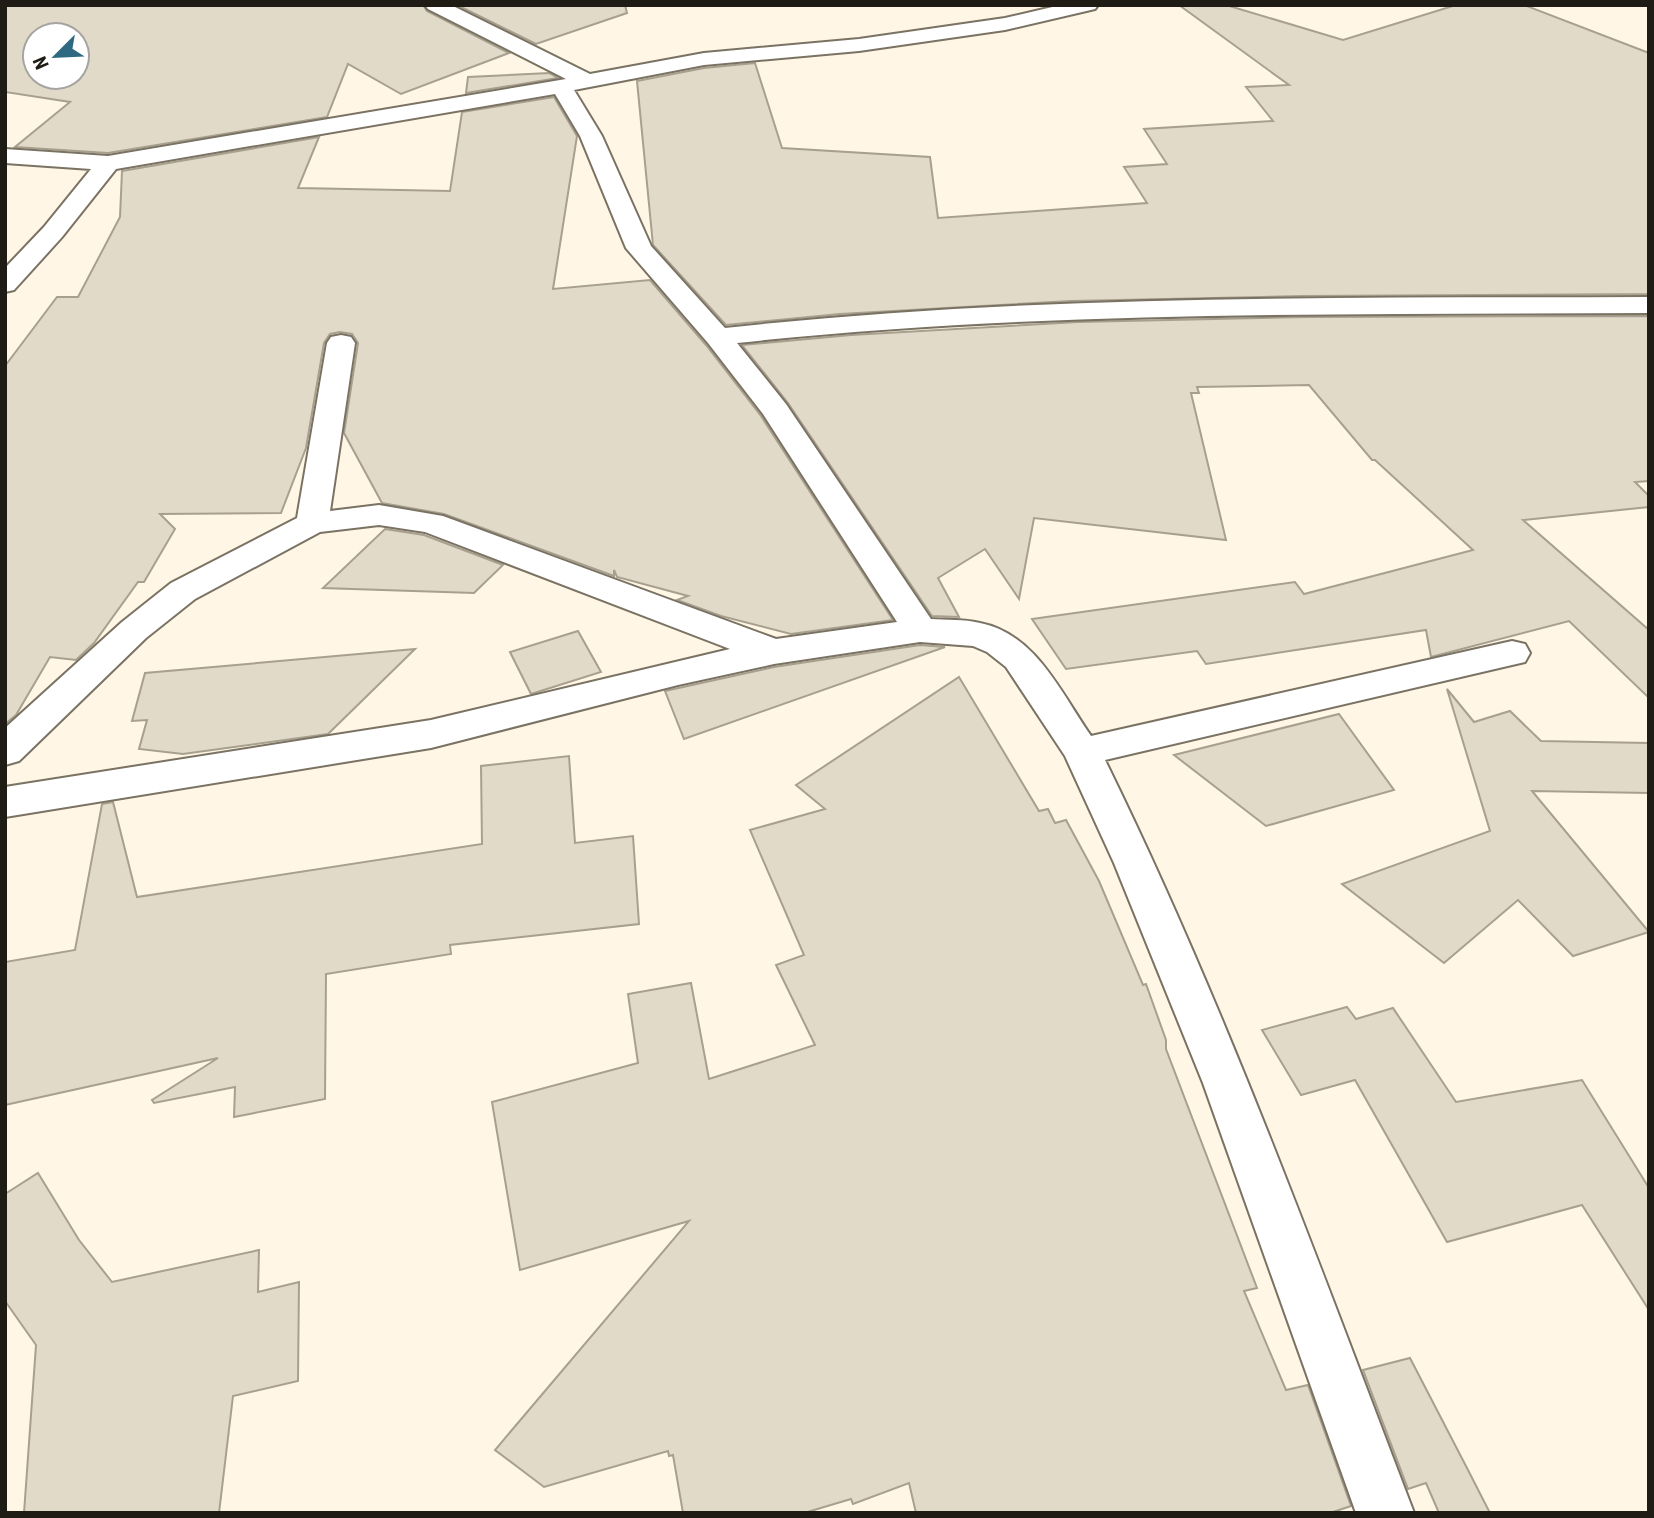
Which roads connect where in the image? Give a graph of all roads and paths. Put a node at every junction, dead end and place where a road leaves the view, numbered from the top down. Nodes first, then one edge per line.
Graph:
1 (435, 5) edge
2 (1088, 5) edge
3 (964, 11) dead end
4 (1005, 24) junction
5 (574, 84) junction
6 (5, 156) edge
7 (108, 163) junction
8 (5, 284) edge
9 (1649, 304) edge
10 (718, 337) junction
11 (341, 343) dead end
12 (312, 523) junction
13 (920, 630) junction
14 (774, 652) junction
15 (1512, 653) dead end
16 (5, 751) edge
17 (1082, 752) junction
18 (5, 802) edge
19 (1385, 1513) edge

1 - 5 street
2 - 4 street
3 - 4 street
4 - 5 street
5 - 7 street
5 - 10 street
6 - 7 street
7 - 8 street
9 - 10 street
10 - 13 street
11 - 12 street
12 - 14 street
12 - 16 street
13 - 14 street
13 - 17 street
14 - 18 street
15 - 17 street
17 - 19 street

